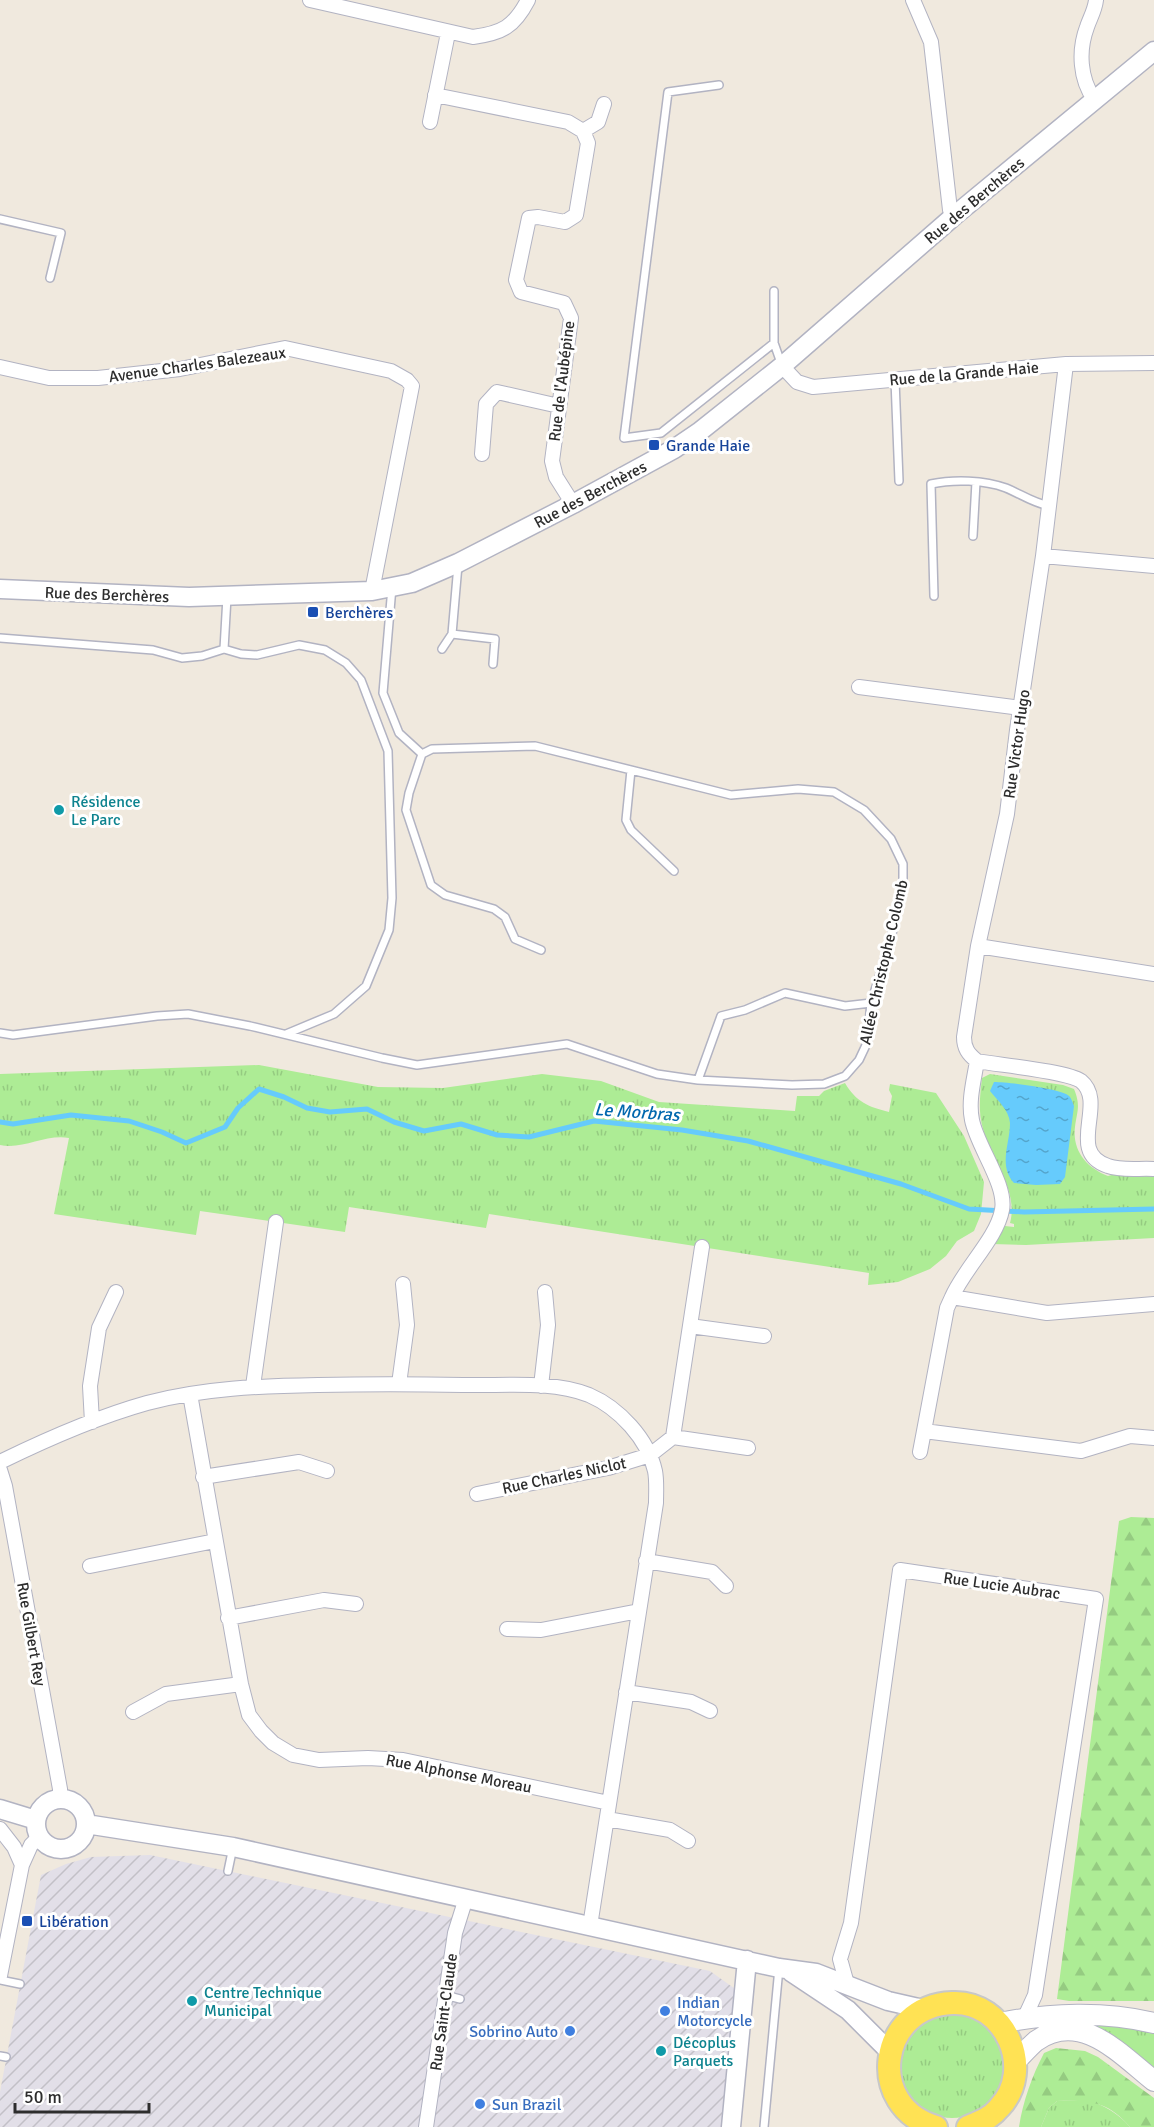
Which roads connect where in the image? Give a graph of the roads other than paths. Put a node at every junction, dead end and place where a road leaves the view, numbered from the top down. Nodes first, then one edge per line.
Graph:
1 (310, 0) edge
2 (528, 0) edge
3 (913, 0) edge
4 (1096, 0) edge
5 (448, 33) junction
6 (1154, 51) edge
7 (719, 85) dead end
8 (435, 95) junction
9 (1094, 99) junction
10 (604, 104) dead end
11 (430, 122) dead end
12 (583, 131) junction
13 (954, 216) junction
14 (0, 219) edge
15 (50, 278) dead end
16 (774, 291) dead end
17 (774, 343) junction
18 (1154, 363) edge
19 (1066, 364) junction
20 (782, 366) junction
21 (0, 367) edge
22 (895, 380) junction
23 (559, 406) junction
24 (482, 454) dead end
25 (899, 481) dead end
26 (976, 482) junction
27 (573, 504) junction
28 (1049, 506) junction
29 (973, 536) dead end
30 (1043, 556) junction
31 (458, 563) junction
32 (1154, 566) edge
33 (373, 583) junction
34 (392, 588) junction
35 (0, 589) edge
36 (934, 596) dead end
37 (227, 597) junction
38 (452, 634) junction
39 (0, 638) edge
40 (224, 649) junction
41 (442, 649) dead end
42 (493, 664) dead end
43 (859, 687) dead end
44 (1021, 708) junction
45 (422, 754) junction
46 (631, 770) junction
47 (674, 871) dead end
48 (978, 946) junction
49 (542, 950) dead end
50 (1154, 974) edge
51 (871, 1003) junction
52 (0, 1033) edge
53 (286, 1034) junction
54 (976, 1061) junction
55 (698, 1080) junction
56 (1154, 1169) edge
57 (276, 1222) dead end
58 (702, 1247) dead end
59 (403, 1284) dead end
60 (116, 1292) dead end
61 (545, 1292) dead end
62 (952, 1296) junction
63 (1154, 1304) edge
64 (690, 1326) junction
65 (764, 1336) dead end
66 (399, 1384) junction
67 (253, 1386) junction
68 (541, 1386) junction
69 (190, 1394) junction
70 (92, 1422) junction
71 (924, 1431) junction
72 (673, 1437) junction
73 (1154, 1438) edge
74 (748, 1448) dead end
75 (920, 1452) dead end
76 (650, 1455) junction
77 (0, 1462) edge
78 (0, 1470) edge
79 (327, 1470) dead end
80 (203, 1477) junction
81 (477, 1494) dead end
82 (215, 1541) junction
83 (646, 1561) junction
84 (90, 1566) dead end
85 (726, 1586) dead end
86 (356, 1604) dead end
87 (639, 1611) junction
88 (228, 1618) junction
89 (507, 1629) dead end
90 (241, 1684) junction
91 (626, 1692) junction
92 (710, 1711) dead end
93 (133, 1713) dead end
94 (60, 1798) junction
95 (609, 1803) junction
96 (0, 1809) edge
97 (607, 1819) junction
98 (86, 1824) junction
99 (37, 1828) junction
100 (0, 1829) edge
101 (688, 1841) dead end
102 (233, 1847) junction
103 (22, 1865) junction
104 (228, 1871) dead end
105 (466, 1898) junction
106 (590, 1926) junction
107 (747, 1960) junction
108 (783, 1969) junction
109 (0, 1978) edge
110 (20, 1984) dead end
111 (847, 1984) junction
112 (445, 1995) junction
113 (460, 1999) dead end
114 (923, 2009) junction
115 (1024, 2019) junction
116 (1000, 2023) junction
117 (1154, 2023) edge
118 (890, 2052) junction
119 (1016, 2061) junction
120 (1154, 2081) edge
121 (1002, 2118) edge
122 (426, 2127) edge
123 (731, 2127) edge
124 (764, 2127) edge
125 (936, 2127) edge
126 (968, 2127) edge

1 - 5 street
2 - 5 street
3 - 13 street
4 - 9 street
5 - 8 street
6 - 9 street, Rue des Berchères
7 - 17 lane
8 - 11 street
8 - 12 street
9 - 13 street, Rue des Berchères
10 - 12 street
12 - 23 street, Rue de l'Aubépine
13 - 20 street, Rue des Berchères
14 - 15 lane
16 - 17 lane
17 - 20 lane
18 - 19 street, Rue de la Grande Haie
19 - 22 street, Rue de la Grande Haie
19 - 28 street, Rue Victor Hugo
20 - 22 street, Rue de la Grande Haie
20 - 27 street, Rue des Berchères
21 - 33 street, Avenue Charles Balezeaux
22 - 25 lane
23 - 24 street
23 - 27 street, Rue de l'Aubépine
26 - 28 lane
26 - 29 lane
26 - 36 lane
27 - 31 street, Rue des Berchères
28 - 30 street, Rue Victor Hugo
30 - 32 street
30 - 44 street, Rue Victor Hugo
31 - 34 street, Rue des Berchères
31 - 38 lane
33 - 34 street, Rue des Berchères
33 - 37 street, Rue des Berchères
34 - 45 lane
35 - 37 street, Rue des Berchères
37 - 40 lane
38 - 41 lane
38 - 42 lane
39 - 40 lane
40 - 53 lane
43 - 44 street
44 - 48 street, Rue Victor Hugo
45 - 46 lane, Allée Christophe Colomb
45 - 49 lane
46 - 47 lane
46 - 51 lane, Allée Christophe Colomb
48 - 50 street
48 - 54 street, Rue Victor Hugo
51 - 55 lane
51 - 55 lane, Allée Christophe Colomb
52 - 53 lane, Allée Christophe Colomb
53 - 55 lane, Allée Christophe Colomb
54 - 56 street
54 - 62 street
57 - 67 street
58 - 64 street
59 - 66 street
60 - 70 street
61 - 68 street
62 - 63 street
62 - 71 street
64 - 65 street
64 - 72 street
66 - 67 street, Rue Charles Niclot
66 - 68 street, Rue Charles Niclot
67 - 69 street, Rue Charles Niclot
68 - 76 street, Rue Charles Niclot
69 - 70 street, Rue Charles Niclot
69 - 80 street, Rue Alphonse Moreau
70 - 77 street, Rue Charles Niclot
71 - 73 street
71 - 75 street
72 - 74 street
72 - 76 street, Rue Charles Niclot
76 - 81 street, Rue Charles Niclot
76 - 83 street, Rue Charles Niclot
78 - 94 street, Rue Gilbert Rey
79 - 80 street
80 - 82 street, Rue Alphonse Moreau
82 - 84 street
82 - 88 street, Rue Alphonse Moreau
83 - 85 street
83 - 87 street, Rue Charles Niclot
86 - 88 street
87 - 89 street
87 - 91 street, Rue Charles Niclot
88 - 90 street, Rue Alphonse Moreau
90 - 93 street
90 - 95 street, Rue Alphonse Moreau
91 - 92 street
91 - 95 street, Rue Charles Niclot
94 - 98 street
94 - 99 street
95 - 97 street, Rue Charles Niclot
96 - 99 street
97 - 101 street
97 - 106 street, Rue Charles Niclot
98 - 99 street
98 - 102 street
99 - 103 street
100 - 103 street
102 - 104 lane
102 - 105 street
103 - 109 street
105 - 106 street
105 - 112 street, Rue Saint-Claude
106 - 107 street
107 - 108 street
107 - 123 street
108 - 111 street
108 - 118 street
108 - 124 lane
109 - 110 lane
111 - 114 street
111 - 115 street, Rue Lucie Aubrac
112 - 113 lane
112 - 122 street, Rue Saint-Claude
114 - 116 main road
114 - 118 main road
115 - 116 main road
115 - 117 main road
116 - 119 main road
118 - 125 main road
119 - 120 main road
119 - 121 main road
121 - 126 main road

